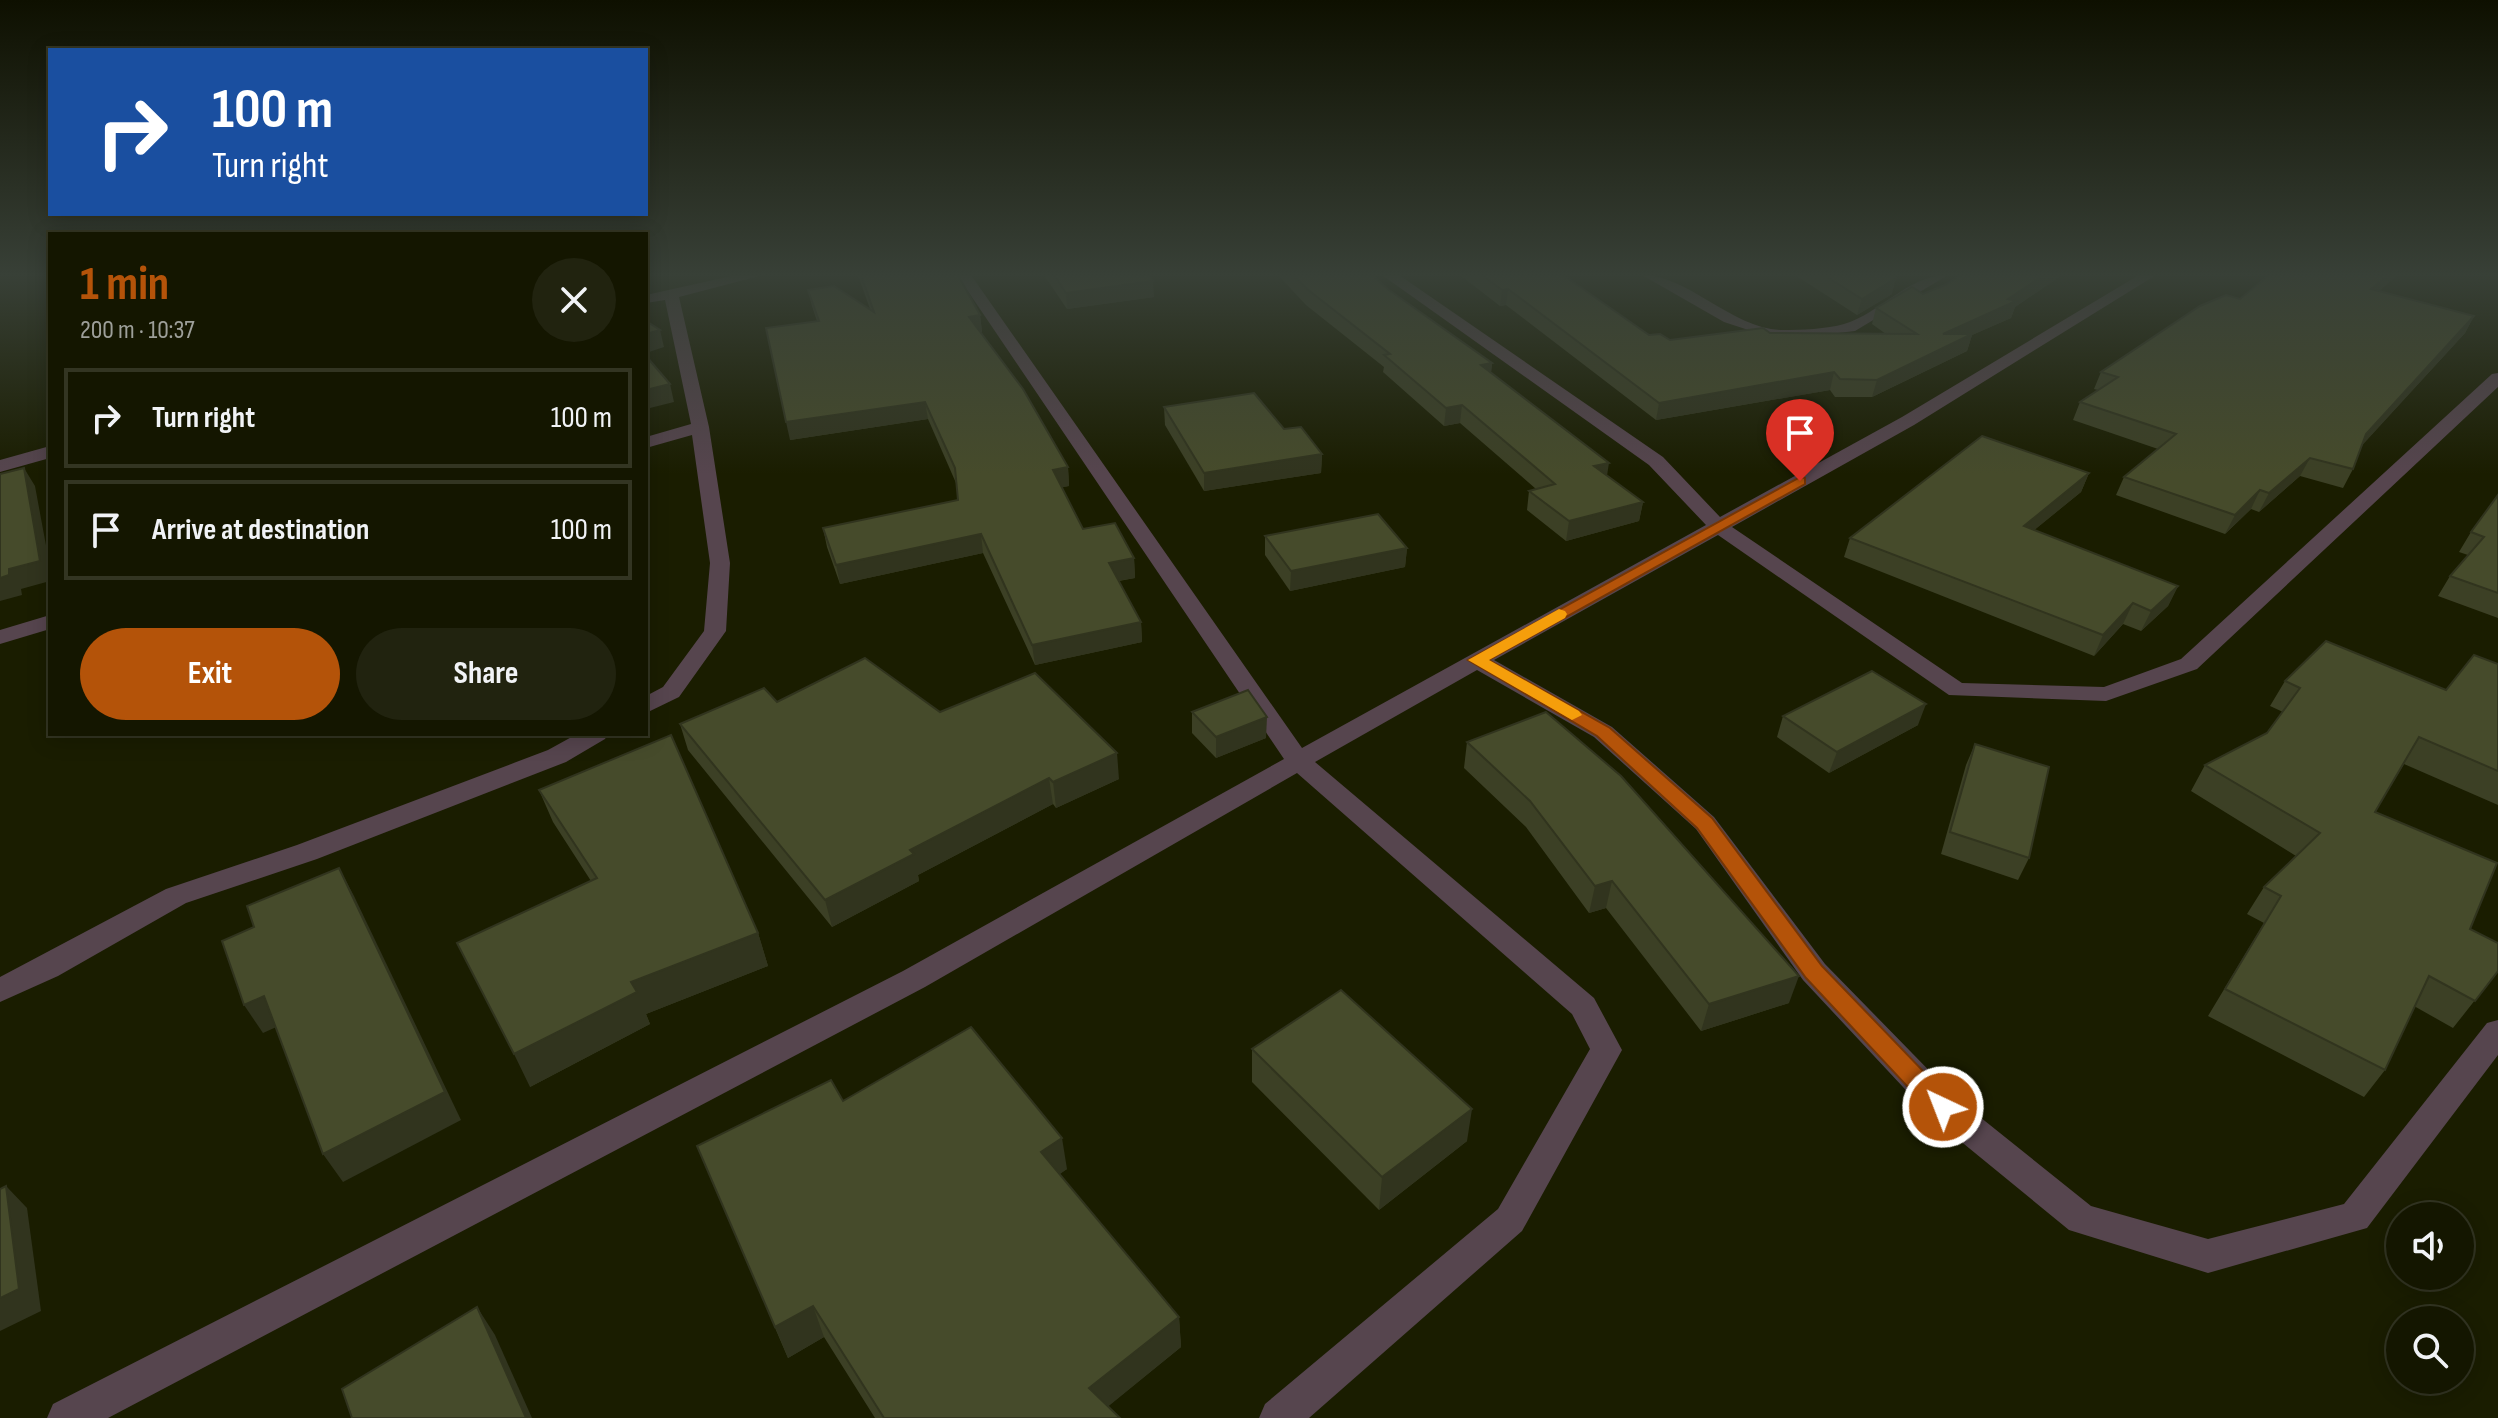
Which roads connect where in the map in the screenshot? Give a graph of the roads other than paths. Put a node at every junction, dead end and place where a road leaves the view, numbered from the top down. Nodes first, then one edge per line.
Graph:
1 (681, 341) edge
2 (1009, 341) edge
3 (1484, 341) edge
4 (2040, 341) edge
5 (2498, 378) edge
6 (700, 427) junction
7 (648, 442) edge
8 (48, 453) edge
9 (0, 466) edge
10 (1718, 526) junction
11 (48, 623) edge
12 (0, 637) edge
13 (1477, 660) junction
14 (648, 705) edge
15 (592, 736) edge
16 (1298, 761) junction
17 (0, 990) edge
18 (2498, 1032) edge
19 (67, 1418) edge
20 (1279, 1418) edge

1 - 6 street
2 - 16 street
3 - 10 street
4 - 10 street
5 - 10 street
6 - 7 street
6 - 14 street
8 - 9 street
10 - 13 street
11 - 12 street
13 - 16 street
13 - 18 street
15 - 17 street
16 - 19 street
16 - 20 street

